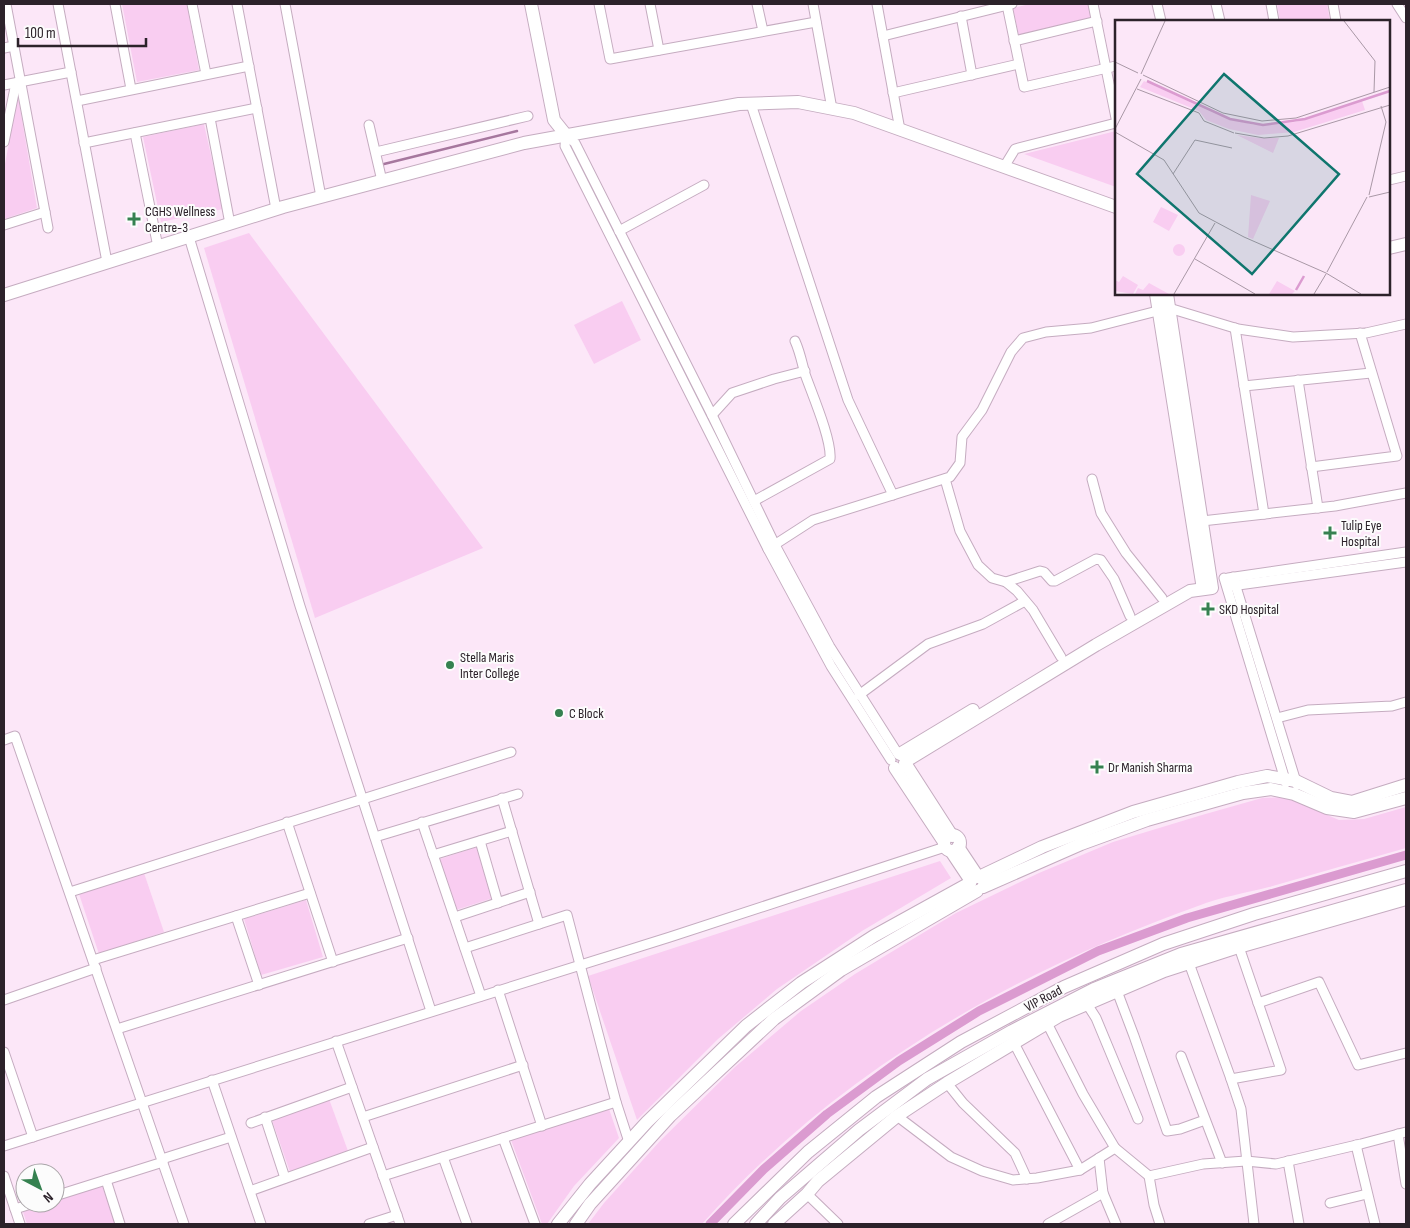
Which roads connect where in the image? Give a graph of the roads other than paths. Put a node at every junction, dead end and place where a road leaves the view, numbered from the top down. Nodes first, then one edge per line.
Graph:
1 (6, 4) edge
2 (58, 4) edge
3 (115, 4) edge
4 (192, 4) edge
5 (237, 4) edge
6 (285, 4) edge
7 (531, 4) edge
8 (539, 4) edge
9 (599, 4) edge
10 (650, 4) edge
11 (757, 4) edge
12 (813, 4) edge
13 (877, 4) edge
14 (1009, 4) edge
15 (1093, 4) edge
16 (1157, 4) edge
17 (1216, 4) edge
18 (1271, 4) edge
19 (1333, 4) edge
20 (1397, 4) edge
21 (961, 16) junction
22 (1406, 18) edge
23 (1161, 20) edge
24 (1220, 20) edge
25 (1274, 20) edge
26 (1336, 20) edge
27 (1097, 21) junction
28 (816, 22) junction
29 (763, 32) junction
30 (883, 36) junction
31 (1014, 41) junction
32 (14, 46) junction
33 (4, 48) edge
34 (659, 50) junction
35 (1019, 64) junction
36 (249, 66) junction
37 (1115, 66) edge
38 (1106, 68) junction
39 (71, 72) junction
40 (206, 74) junction
41 (972, 74) junction
42 (18, 83) junction
43 (4, 85) edge
44 (131, 89) junction
45 (893, 93) junction
46 (77, 101) junction
47 (751, 104) junction
48 (257, 108) junction
49 (832, 109) junction
50 (1115, 113) edge
51 (528, 116) dead end
52 (210, 118) junction
53 (1115, 123) edge
54 (370, 125) dead end
55 (900, 130) junction
56 (135, 133) junction
57 (566, 135) junction
58 (4, 142) edge
59 (84, 143) junction
60 (376, 152) junction
61 (1004, 167) junction
62 (1406, 176) edge
63 (1390, 180) edge
64 (382, 181) junction
65 (704, 184) dead end
66 (322, 197) junction
67 (1115, 207) edge
68 (276, 209) junction
69 (45, 212) junction
70 (230, 224) junction
71 (4, 225) edge
72 (48, 228) dead end
73 (619, 231) junction
74 (189, 237) junction
75 (1406, 244) edge
76 (158, 246) junction
77 (1390, 248) edge
78 (107, 262) junction
79 (4, 295) edge
80 (1156, 295) edge
81 (1167, 295) edge
82 (1164, 310) junction
83 (1406, 324) edge
84 (1235, 328) junction
85 (1360, 333) junction
86 (795, 341) dead end
87 (804, 371) junction
88 (1370, 372) junction
89 (1298, 380) junction
90 (1244, 386) junction
91 (712, 415) junction
92 (1311, 467) junction
93 (945, 479) junction
94 (1092, 479) dead end
95 (1406, 493) edge
96 (892, 495) junction
97 (754, 501) junction
98 (1318, 508) junction
99 (1264, 514) junction
100 (1202, 521) junction
101 (771, 547) junction
102 (1406, 552) edge
103 (1406, 562) edge
104 (1006, 582) junction
105 (1230, 582) junction
106 (1207, 585) junction
107 (1162, 598) junction
108 (1025, 601) junction
109 (1130, 616) junction
110 (1061, 657) junction
111 (1265, 679) junction
112 (1255, 682) junction
113 (859, 695) junction
114 (1406, 702) edge
115 (1277, 718) junction
116 (4, 740) edge
117 (511, 752) dead end
118 (899, 760) junction
119 (1290, 780) junction
120 (1406, 785) edge
121 (518, 794) dead end
122 (1294, 794) junction
123 (362, 798) junction
124 (502, 798) junction
125 (1406, 798) edge
126 (287, 822) junction
127 (422, 822) junction
128 (512, 831) junction
129 (375, 837) junction
130 (480, 840) junction
131 (950, 844) junction
132 (433, 854) junction
133 (1406, 871) edge
134 (976, 883) junction
135 (1406, 890) edge
136 (70, 892) junction
137 (530, 892) junction
138 (310, 893) junction
139 (1406, 899) edge
140 (498, 903) junction
141 (236, 916) junction
142 (454, 917) junction
143 (540, 924) junction
144 (408, 938) junction
145 (1239, 947) junction
146 (465, 948) junction
147 (332, 962) junction
148 (1189, 963) junction
149 (95, 964) junction
150 (580, 964) junction
151 (259, 985) junction
152 (498, 990) junction
153 (1117, 991) junction
154 (482, 996) junction
155 (4, 1000) edge
156 (1258, 1003) junction
157 (1087, 1004) junction
158 (431, 1011) junction
159 (1047, 1023) junction
160 (117, 1029) junction
161 (336, 1041) junction
162 (1014, 1043) junction
163 (4, 1052) edge
164 (1406, 1053) edge
165 (1180, 1056) dead end
166 (523, 1065) junction
167 (7, 1072) edge
168 (1231, 1079) junction
169 (212, 1080) junction
170 (948, 1083) junction
171 (352, 1087) junction
172 (143, 1102) junction
173 (616, 1102) junction
174 (897, 1116) junction
175 (265, 1117) junction
176 (363, 1117) junction
177 (1138, 1119) dead end
178 (1205, 1120) junction
179 (251, 1122) dead end
180 (542, 1126) junction
181 (1402, 1133) edge
182 (33, 1136) junction
183 (231, 1137) junction
184 (503, 1138) junction
185 (629, 1142) junction
186 (1356, 1145) junction
187 (4, 1146) edge
188 (373, 1147) junction
189 (1115, 1148) junction
190 (443, 1157) junction
191 (1099, 1158) junction
192 (163, 1160) junction
193 (1246, 1161) junction
194 (1288, 1161) junction
195 (1222, 1163) junction
196 (1080, 1170) junction
197 (4, 1176) edge
198 (383, 1176) junction
199 (1149, 1176) junction
200 (285, 1178) junction
201 (1027, 1179) junction
202 (106, 1180) junction
203 (1406, 1184) edge
204 (250, 1191) junction
205 (65, 1193) edge
206 (1103, 1193) junction
207 (807, 1194) junction
208 (1367, 1194) junction
209 (1330, 1203) dead end
210 (15, 1209) edge
211 (397, 1214) junction
212 (120, 1224) edge
213 (184, 1224) edge
214 (261, 1224) edge
215 (369, 1224) edge
216 (400, 1224) edge
217 (467, 1224) edge
218 (535, 1224) edge
219 (558, 1224) edge
220 (576, 1224) edge
221 (734, 1224) edge
222 (756, 1224) edge
223 (774, 1224) edge
224 (838, 1224) edge
225 (1048, 1224) edge
226 (1116, 1224) edge
227 (1160, 1224) edge
228 (1254, 1224) edge
229 (1299, 1224) edge
230 (1375, 1224) edge

1 - 32 street
2 - 39 street
3 - 44 street
4 - 40 street
5 - 36 street
6 - 66 street
7 - 57 street
8 - 57 street
9 - 34 street
10 - 34 street
11 - 29 street
12 - 28 street
13 - 30 street
14 - 21 street
14 - 31 street
15 - 27 street
16 - 23 street
17 - 24 street
18 - 25 street
19 - 26 street
20 - 22 street
21 - 30 street
21 - 41 street
27 - 31 street
27 - 38 street
28 - 29 street
28 - 49 street
29 - 34 street
30 - 45 street
31 - 35 street
32 - 33 street
32 - 42 street
35 - 38 street
35 - 41 street
36 - 40 street
36 - 48 street
37 - 38 street
38 - 50 street
39 - 42 street
39 - 46 street
40 - 44 street
41 - 45 street
42 - 43 street
42 - 58 street
42 - 69 street
44 - 46 street
45 - 55 street
46 - 59 street
47 - 49 street
47 - 57 street
47 - 96 street
48 - 52 street
48 - 68 street
49 - 55 street
51 - 60 street
52 - 56 street
52 - 70 street
53 - 61 street
54 - 60 street
55 - 61 street
56 - 59 street
56 - 76 street
57 - 64 street
57 - 73 street
57 - 101 street
59 - 78 street
60 - 64 street
61 - 67 street
62 - 63 street
64 - 66 street
65 - 73 street
66 - 68 street
68 - 70 street
69 - 71 street
69 - 72 street
70 - 74 street
73 - 91 street
74 - 76 street
74 - 123 street
75 - 77 street
76 - 78 street
78 - 79 street
80 - 82 street
81 - 82 street
82 - 84 street
82 - 93 street
82 - 100 street
82 - 106 street
83 - 85 street
84 - 85 street
84 - 90 street
85 - 88 street
86 - 87 street
87 - 91 street
87 - 97 street
88 - 89 street
88 - 92 street
89 - 90 street
89 - 92 street
90 - 99 street
91 - 97 street
92 - 98 street
93 - 96 street
93 - 104 street
94 - 107 street
95 - 98 street
96 - 101 street
97 - 101 street
98 - 99 street
99 - 100 street
100 - 106 street
101 - 113 street
101 - 118 street
102 - 105 street
103 - 105 street
104 - 108 street
104 - 109 street
105 - 106 street
105 - 111 street
105 - 112 street
106 - 107 street
106 - 118 street
107 - 109 street
108 - 110 street
108 - 113 street
109 - 110 street
110 - 118 street
111 - 112 street
111 - 115 street
112 - 119 street
113 - 118 street
114 - 115 street
115 - 119 street
116 - 136 street
117 - 123 street
118 - 131 street
119 - 120 street
119 - 122 street
119 - 134 street
121 - 124 street
122 - 125 street
122 - 134 street
123 - 126 street
123 - 129 street
124 - 127 street
124 - 128 street
126 - 136 street
126 - 138 street
127 - 129 street
127 - 132 street
128 - 130 street
128 - 137 street
129 - 144 street
130 - 132 street
130 - 140 street
131 - 134 street
131 - 150 street
132 - 142 street
133 - 221 street, VIP Road
134 - 185 street
134 - 220 street
135 - 222 street, VIP Road
136 - 149 street
137 - 140 street
137 - 143 street
138 - 141 street
138 - 147 street
139 - 145 street, VIP Road
140 - 142 street
141 - 149 street
141 - 151 street
142 - 146 street
143 - 146 street
143 - 150 street
144 - 147 street
144 - 158 street
145 - 148 street, VIP Road
145 - 156 street
146 - 154 street
147 - 151 street
148 - 153 street, VIP Road
148 - 168 street
149 - 155 street
149 - 160 street
150 - 152 street
150 - 173 street
151 - 160 street
152 - 154 street
152 - 166 street
153 - 157 street, VIP Road
153 - 178 street
154 - 158 street
156 - 164 street
156 - 168 street
157 - 159 street, VIP Road
157 - 177 street
158 - 161 street
159 - 162 street, VIP Road
159 - 189 street
160 - 172 street
161 - 169 street
161 - 171 street
162 - 170 street, VIP Road
162 - 196 street
163 - 167 street
165 - 178 street
166 - 176 street
166 - 180 street
167 - 182 street
168 - 193 street
169 - 172 street
169 - 183 street
170 - 174 street, VIP Road
170 - 201 street
171 - 175 street
171 - 176 street
172 - 182 street
172 - 192 street
173 - 180 street
173 - 185 street
174 - 201 street
174 - 207 street, VIP Road
175 - 179 street
175 - 200 street
176 - 188 street
178 - 195 street
180 - 184 street
181 - 186 street
181 - 203 street
182 - 187 street
183 - 192 street
183 - 204 street
184 - 190 street
184 - 218 street
185 - 219 street
186 - 194 street
186 - 208 street
188 - 198 street
188 - 200 street
189 - 191 street
189 - 199 street
190 - 198 street
190 - 217 street
191 - 196 street
191 - 206 street
192 - 202 street
192 - 213 street
193 - 194 street
193 - 195 street
193 - 228 street
194 - 229 street
195 - 199 street
196 - 201 street
197 - 210 street
198 - 211 street
199 - 227 street
200 - 204 street
202 - 205 street
202 - 212 street
204 - 214 street
206 - 225 street
206 - 226 street
207 - 223 street, VIP Road
207 - 224 street
208 - 209 street
208 - 230 street
211 - 215 street
211 - 216 street

